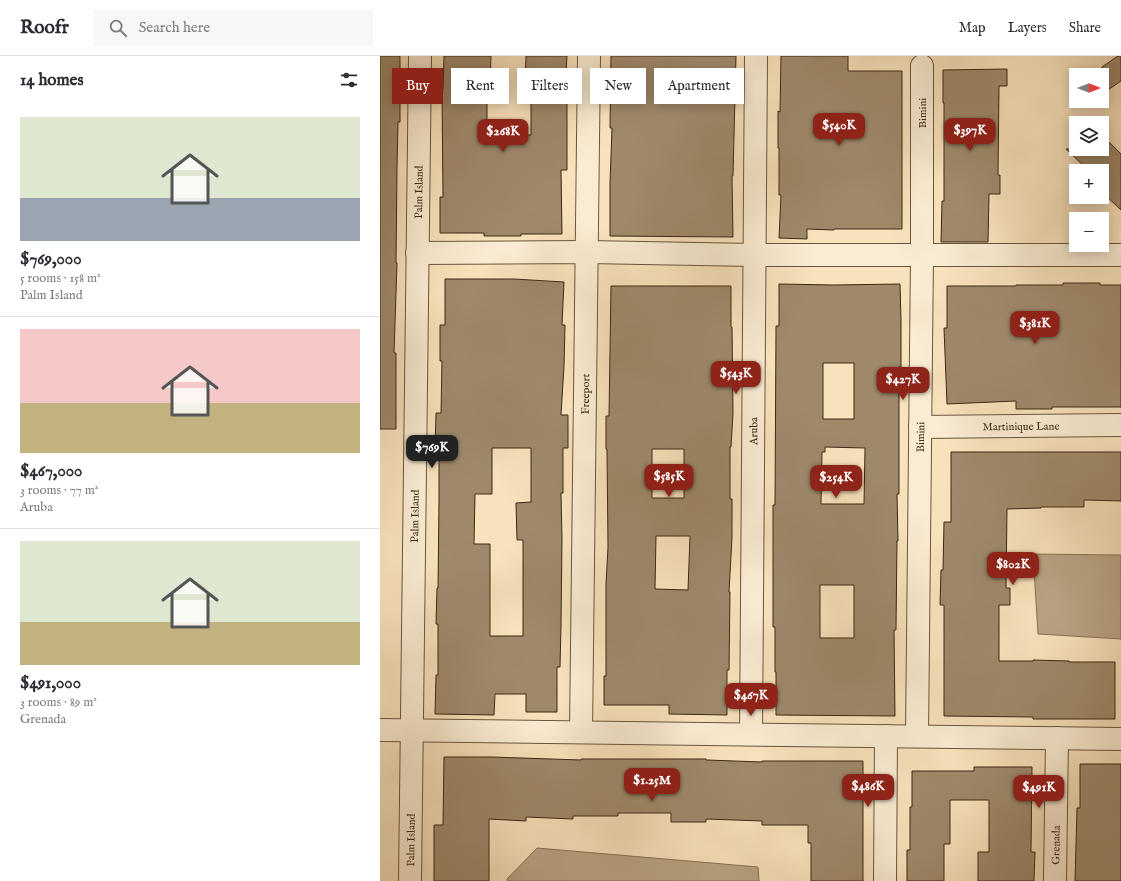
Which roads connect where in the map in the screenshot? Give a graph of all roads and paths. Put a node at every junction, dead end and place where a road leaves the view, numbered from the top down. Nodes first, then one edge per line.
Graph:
1 (420, 56) edge
2 (589, 56) edge
3 (756, 56) edge
4 (922, 66) dead end
5 (587, 252) junction
6 (417, 253) junction
7 (754, 255) junction
8 (922, 255) junction
9 (1121, 255) edge
10 (1121, 425) edge
11 (920, 427) junction
12 (380, 730) edge
13 (412, 730) junction
14 (581, 732) junction
15 (751, 734) junction
16 (886, 736) junction
17 (917, 736) junction
18 (1057, 738) junction
19 (1121, 739) edge
20 (410, 881) edge
21 (885, 881) edge
22 (1055, 881) edge

1 - 6 street, Palm Island
2 - 5 street, Freeport
3 - 7 street, Aruba
4 - 8 street, Bimini
5 - 6 street
5 - 7 street
5 - 14 street, Freeport
6 - 13 street, Palm Island
7 - 8 street
7 - 15 street, Aruba
8 - 9 street
8 - 11 street, Bimini
10 - 11 street, Martinique Lane
11 - 17 street, Bimini
12 - 13 street
13 - 14 street
13 - 20 street, Palm Island
14 - 15 street
15 - 16 street
16 - 17 street
16 - 21 street
17 - 18 street
18 - 19 street
18 - 22 street, Grenada

